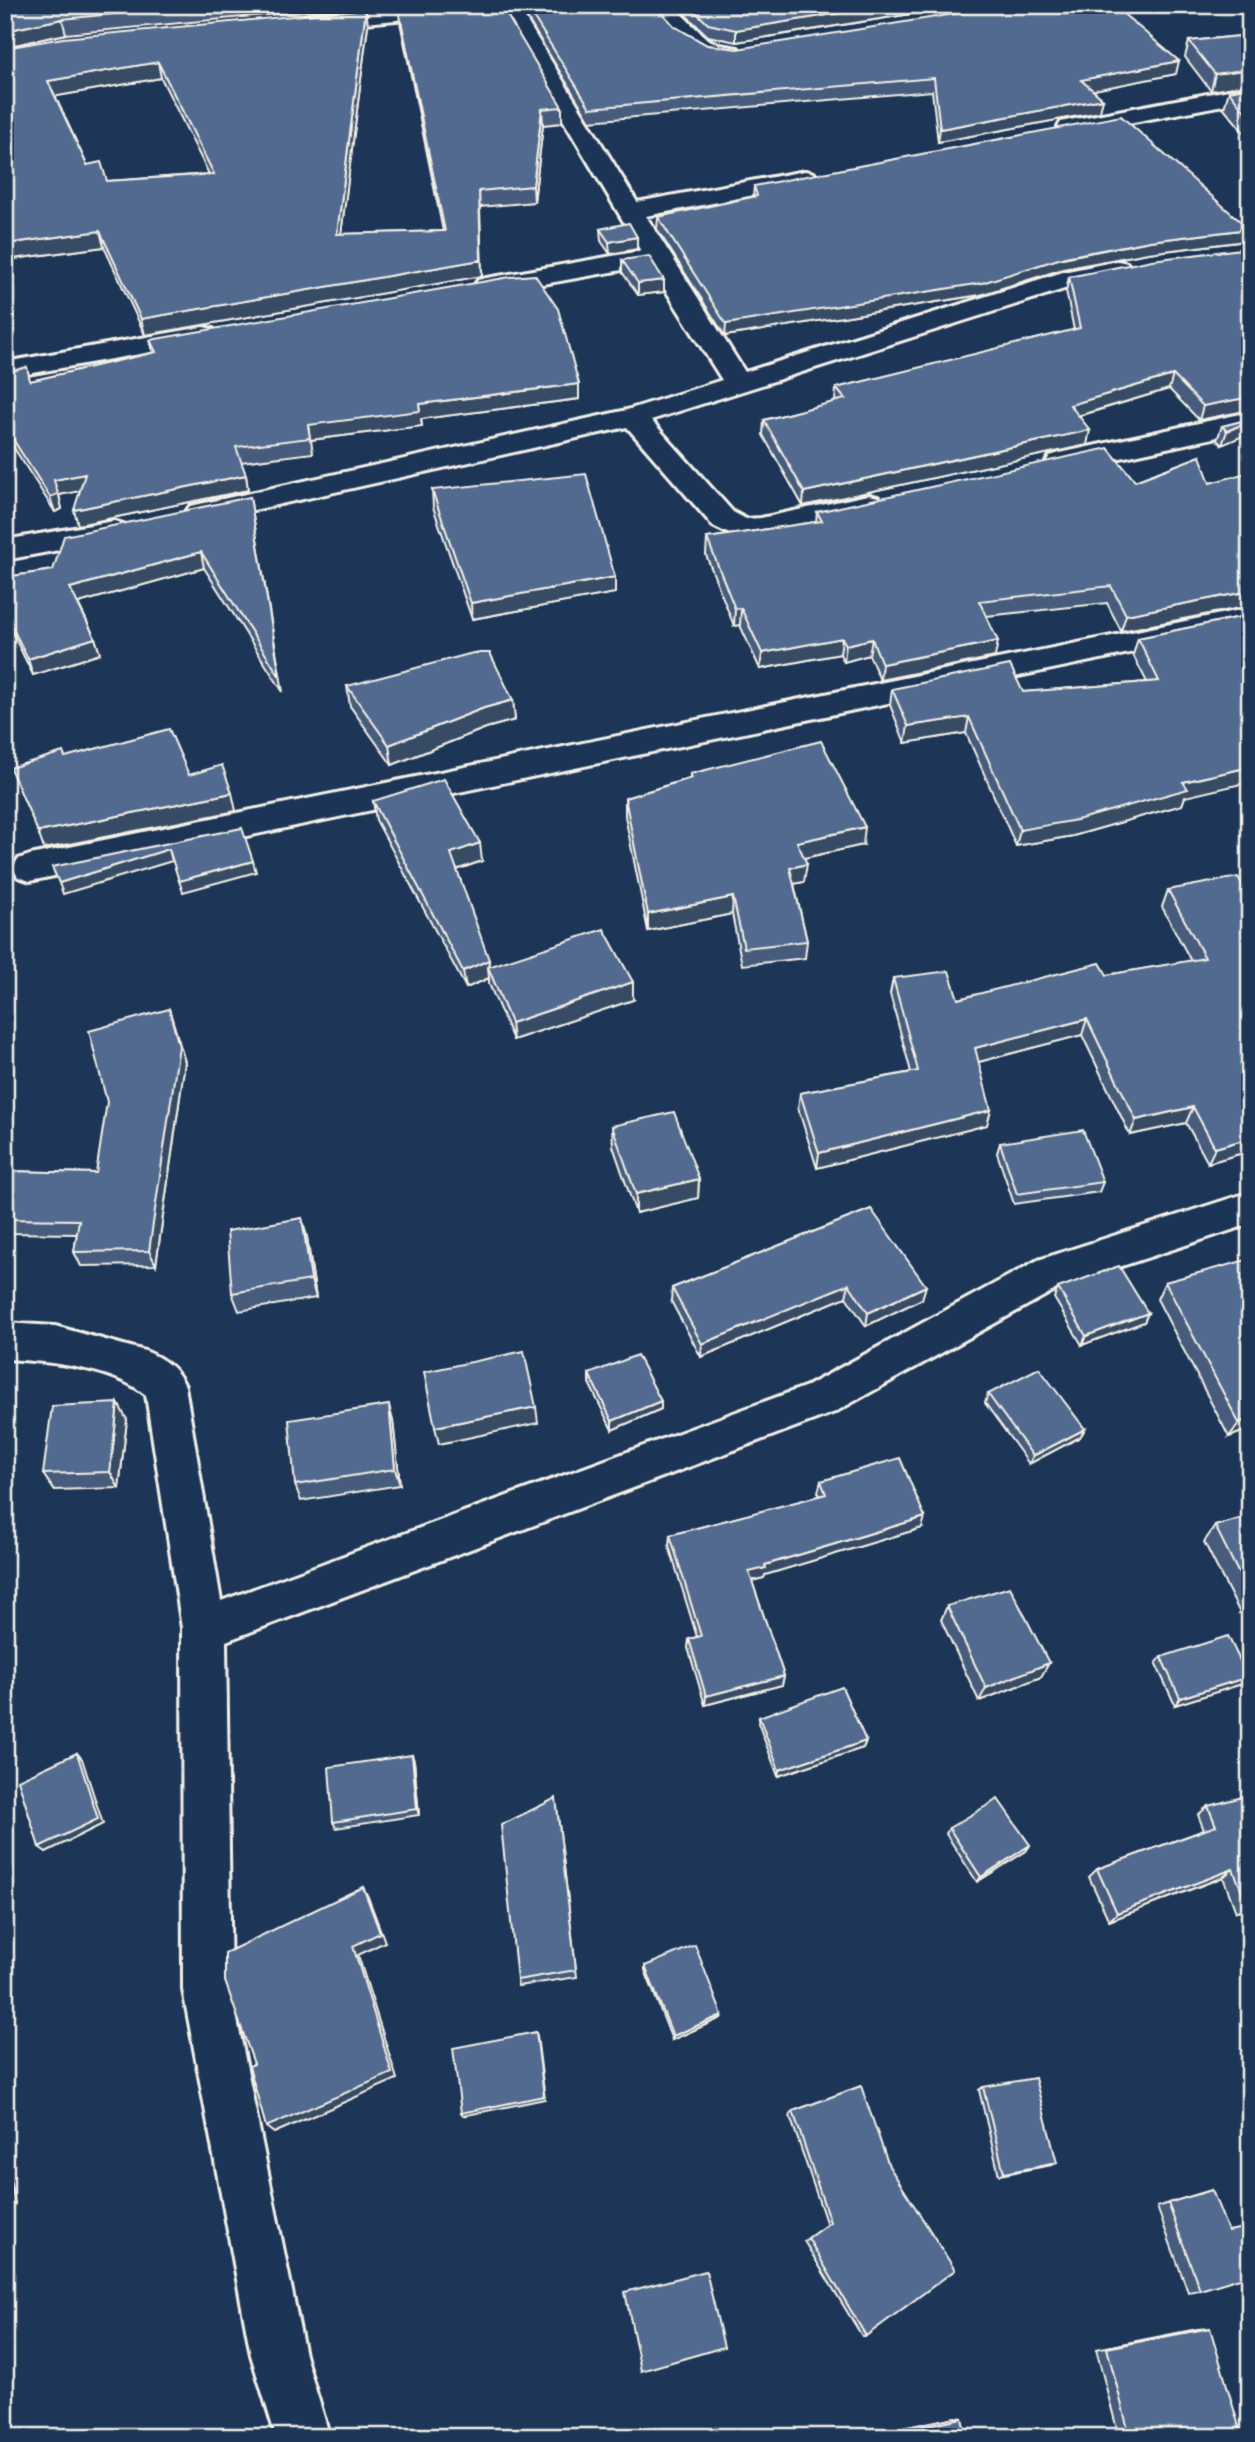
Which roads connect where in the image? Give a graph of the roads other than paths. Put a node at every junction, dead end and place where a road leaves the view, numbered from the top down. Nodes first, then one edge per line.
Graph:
1 (479, 5) edge
2 (506, 5) edge
3 (660, 5) edge
4 (286, 24) edge
5 (749, 50) edge
6 (1250, 93) edge
7 (1044, 132) edge
8 (824, 174) edge
9 (631, 211) junction
10 (657, 256) junction
11 (1148, 264) edge
12 (467, 289) edge
13 (222, 332) edge
14 (5, 370) edge
15 (739, 384) junction
16 (633, 417) junction
17 (1250, 421) edge
18 (1034, 468) edge
19 (901, 497) edge
20 (174, 518) edge
21 (134, 527) edge
22 (5, 550) edge
23 (1250, 618) edge
24 (30, 868) dead end
25 (1250, 1208) edge
26 (5, 1341) edge
27 (204, 1628) junction
28 (303, 2437) edge

1 - 4 street
2 - 9 street
3 - 5 street
6 - 7 street
8 - 9 street
9 - 10 street
10 - 12 street
10 - 15 street
11 - 15 street
13 - 14 street
15 - 16 street
16 - 19 street
16 - 20 street
17 - 18 street
21 - 22 street
23 - 24 street
25 - 27 street
26 - 27 street
27 - 28 street

